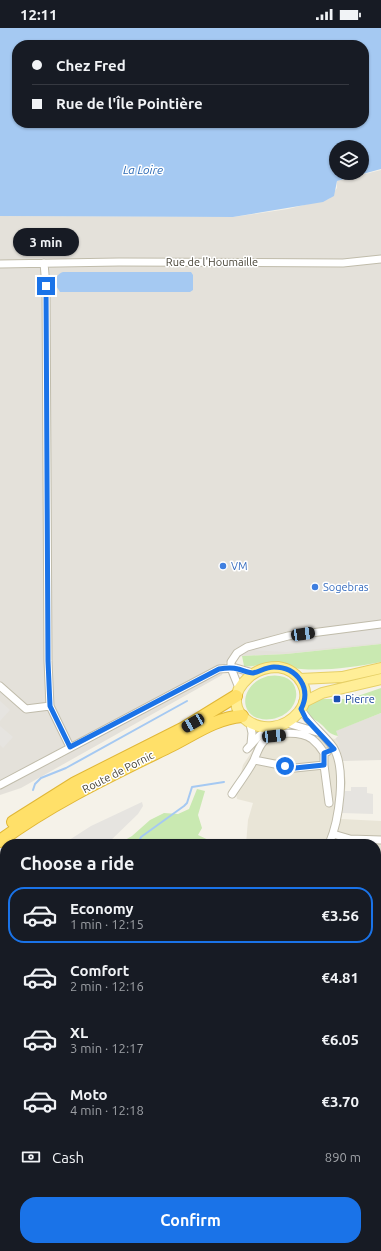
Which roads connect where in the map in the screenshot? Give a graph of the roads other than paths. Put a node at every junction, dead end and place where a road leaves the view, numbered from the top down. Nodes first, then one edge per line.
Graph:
1 (381, 259) edge
2 (44, 263) junction
3 (0, 264) edge
4 (381, 624) edge
5 (231, 668) junction
6 (381, 668) edge
7 (253, 673) junction
8 (300, 679) junction
9 (381, 679) edge
10 (0, 686) edge
11 (238, 692) junction
12 (50, 706) junction
13 (302, 706) junction
14 (246, 720) junction
15 (286, 723) junction
16 (270, 728) junction
17 (322, 735) junction
18 (70, 747) junction
19 (334, 749) junction
20 (324, 753) junction
21 (254, 760) junction
22 (324, 765) junction
23 (0, 785) edge
24 (232, 794) dead end
25 (330, 803) dead end
26 (0, 831) edge
27 (333, 834) junction
28 (3, 839) edge
29 (331, 839) edge
30 (350, 839) edge

1 - 2 street, Rue de l'Houmaille
2 - 3 street, Rue de l'Houmaille
2 - 12 street
4 - 5 street
5 - 7 street
5 - 11 street
5 - 18 street
6 - 8 main road
7 - 8 main road
7 - 11 main road
8 - 13 main road
9 - 13 main road
10 - 12 street
11 - 14 main road
11 - 26 highway, Route de Pornic
12 - 18 street
13 - 15 main road
13 - 17 street
14 - 16 main road
14 - 16 street
14 - 28 highway, Route de Pornic
15 - 16 main road
15 - 17 street
17 - 19 street
18 - 23 street
19 - 20 street
19 - 27 street
20 - 21 street
20 - 22 street
21 - 22 street
21 - 24 street
22 - 25 street
27 - 29 street
27 - 30 street

